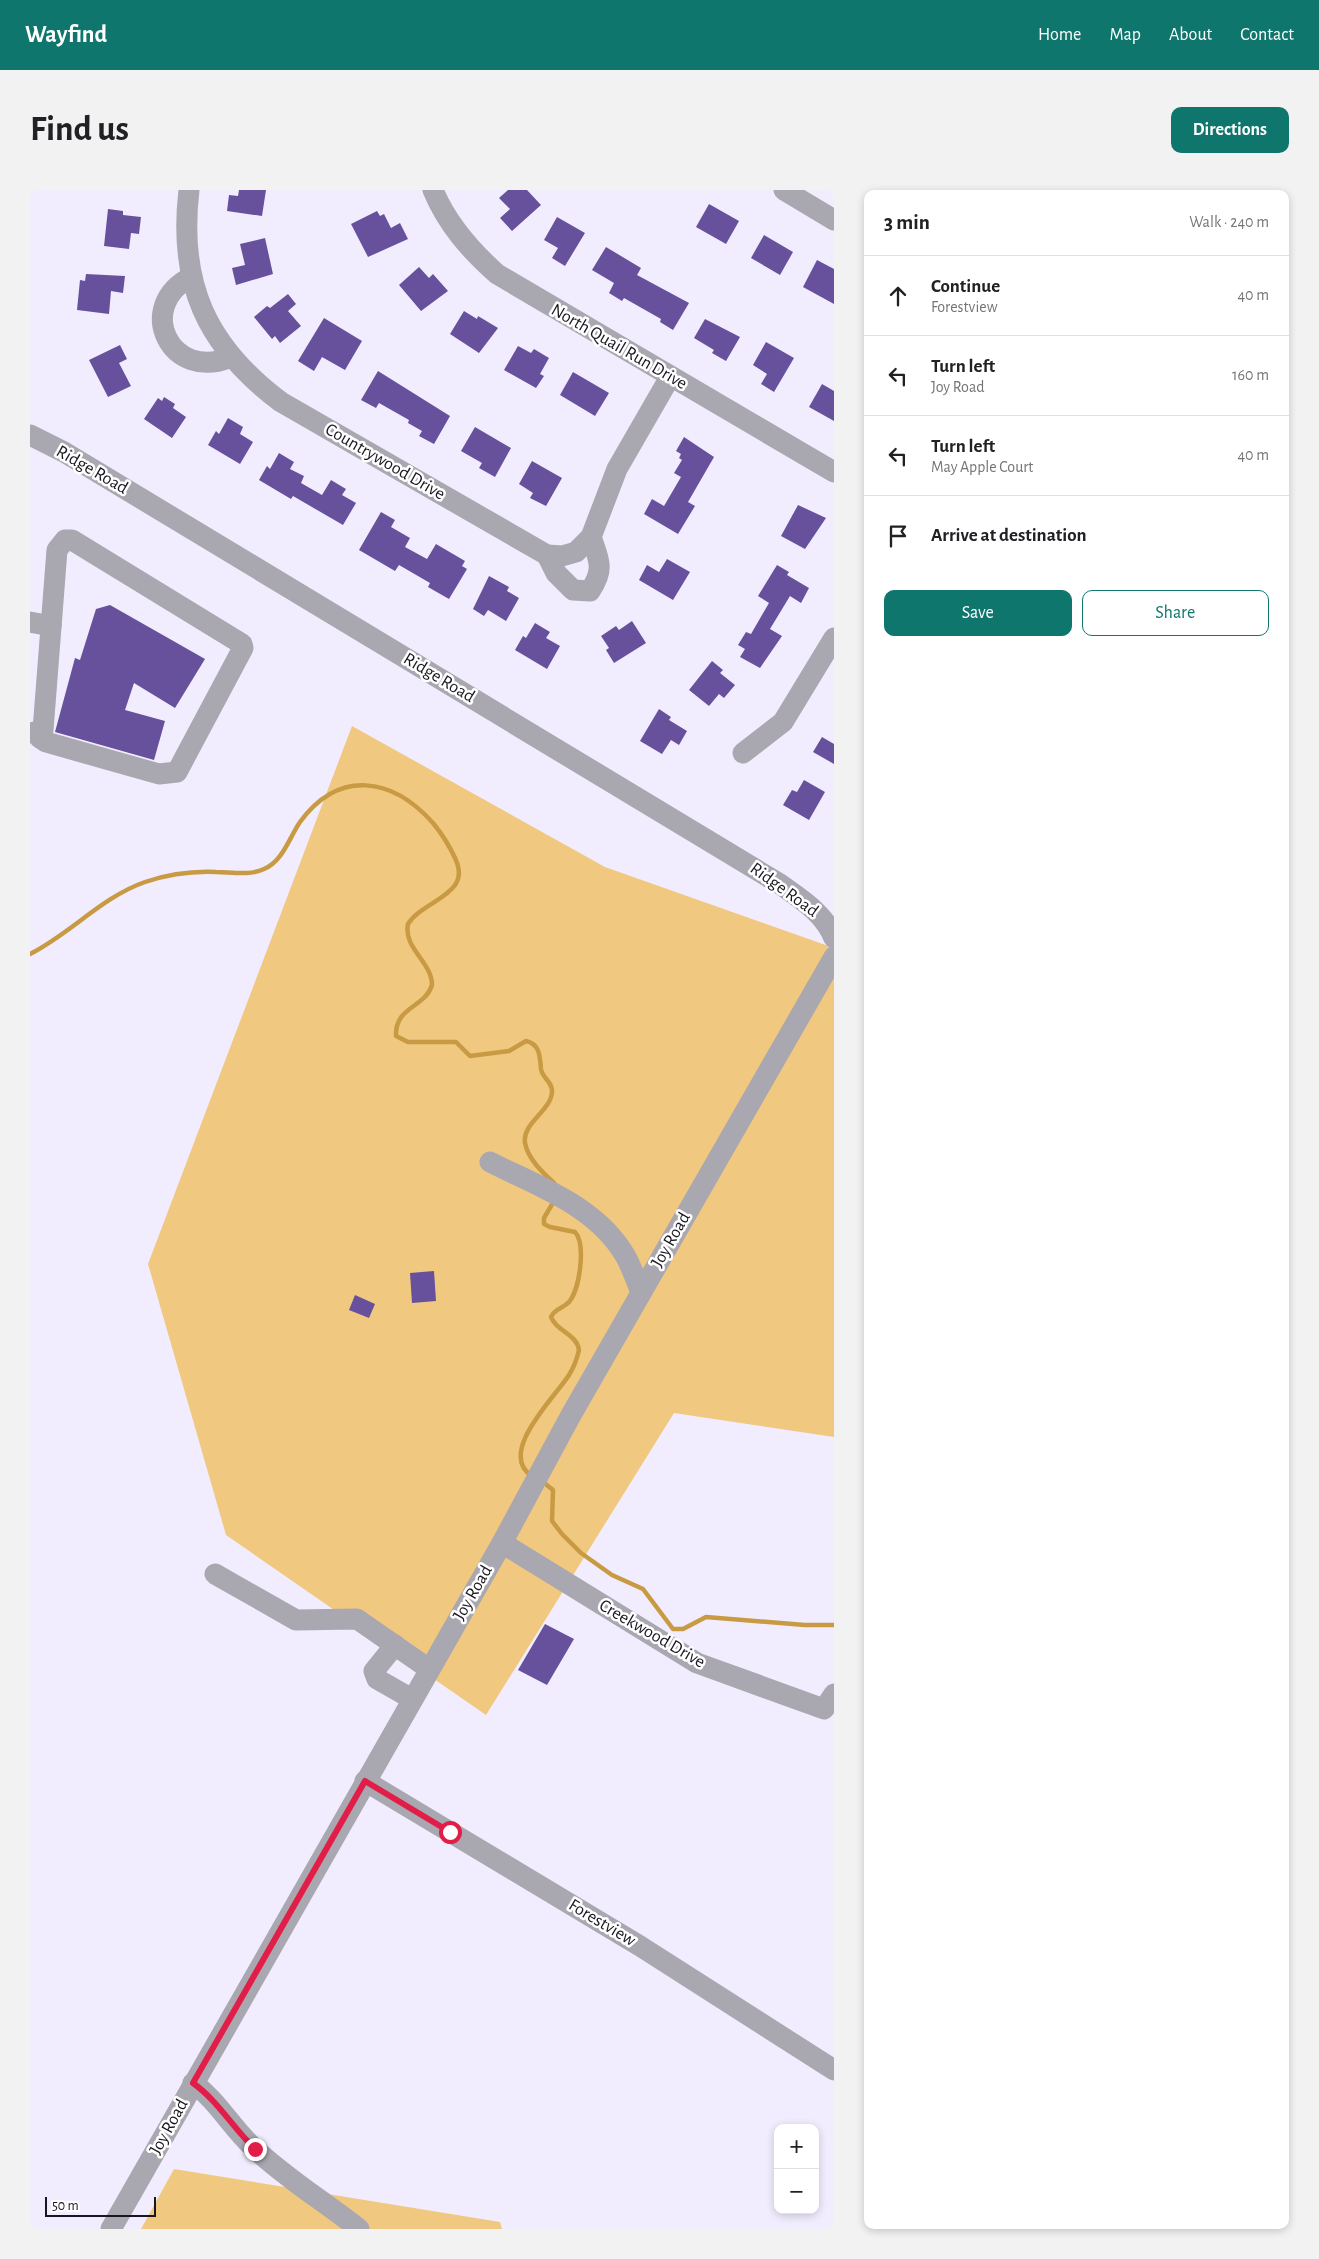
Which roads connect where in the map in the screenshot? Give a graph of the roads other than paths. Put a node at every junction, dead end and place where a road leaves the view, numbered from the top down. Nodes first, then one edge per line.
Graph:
1 (189, 190) edge
2 (433, 190) edge
3 (784, 190) edge
4 (834, 219) edge
5 (191, 277) junction
6 (231, 357) junction
7 (670, 377) junction
8 (30, 435) edge
9 (834, 472) edge
10 (591, 537) junction
11 (547, 555) junction
12 (30, 622) edge
13 (51, 626) junction
14 (834, 638) edge
15 (34, 733) edge
16 (743, 753) dead end
17 (834, 938) edge
18 (834, 957) edge
19 (490, 1162) dead end
20 (641, 1292) junction
21 (502, 1543) junction
22 (215, 1574) dead end
23 (395, 1645) junction
24 (429, 1669) junction
25 (412, 1699) junction
26 (831, 1708) edge
27 (365, 1781) junction
28 (834, 2070) edge
29 (193, 2083) junction
30 (112, 2229) edge
31 (359, 2229) edge

1 - 5 street, Countrywood Drive
2 - 7 street, North Quail Run Drive
3 - 4 street
5 - 6 street, Countrywood Drive
5 - 6 street
6 - 11 street, Countrywood Drive
7 - 9 street, North Quail Run Drive
7 - 10 street
8 - 17 street, Ridge Road
10 - 11 street
10 - 11 street, Countrywood Drive
12 - 13 street
13 - 15 street
13 - 15 street
14 - 16 street
18 - 20 street, Joy Road
19 - 20 street
20 - 21 street, Joy Road
21 - 24 street, Joy Road
21 - 26 street, Creekwood Drive
22 - 23 street
23 - 24 street
23 - 25 street
24 - 25 street, Joy Road
25 - 27 street, Joy Road
27 - 28 street, Forestview
27 - 29 street, Joy Road
29 - 30 street, Joy Road
29 - 31 street

